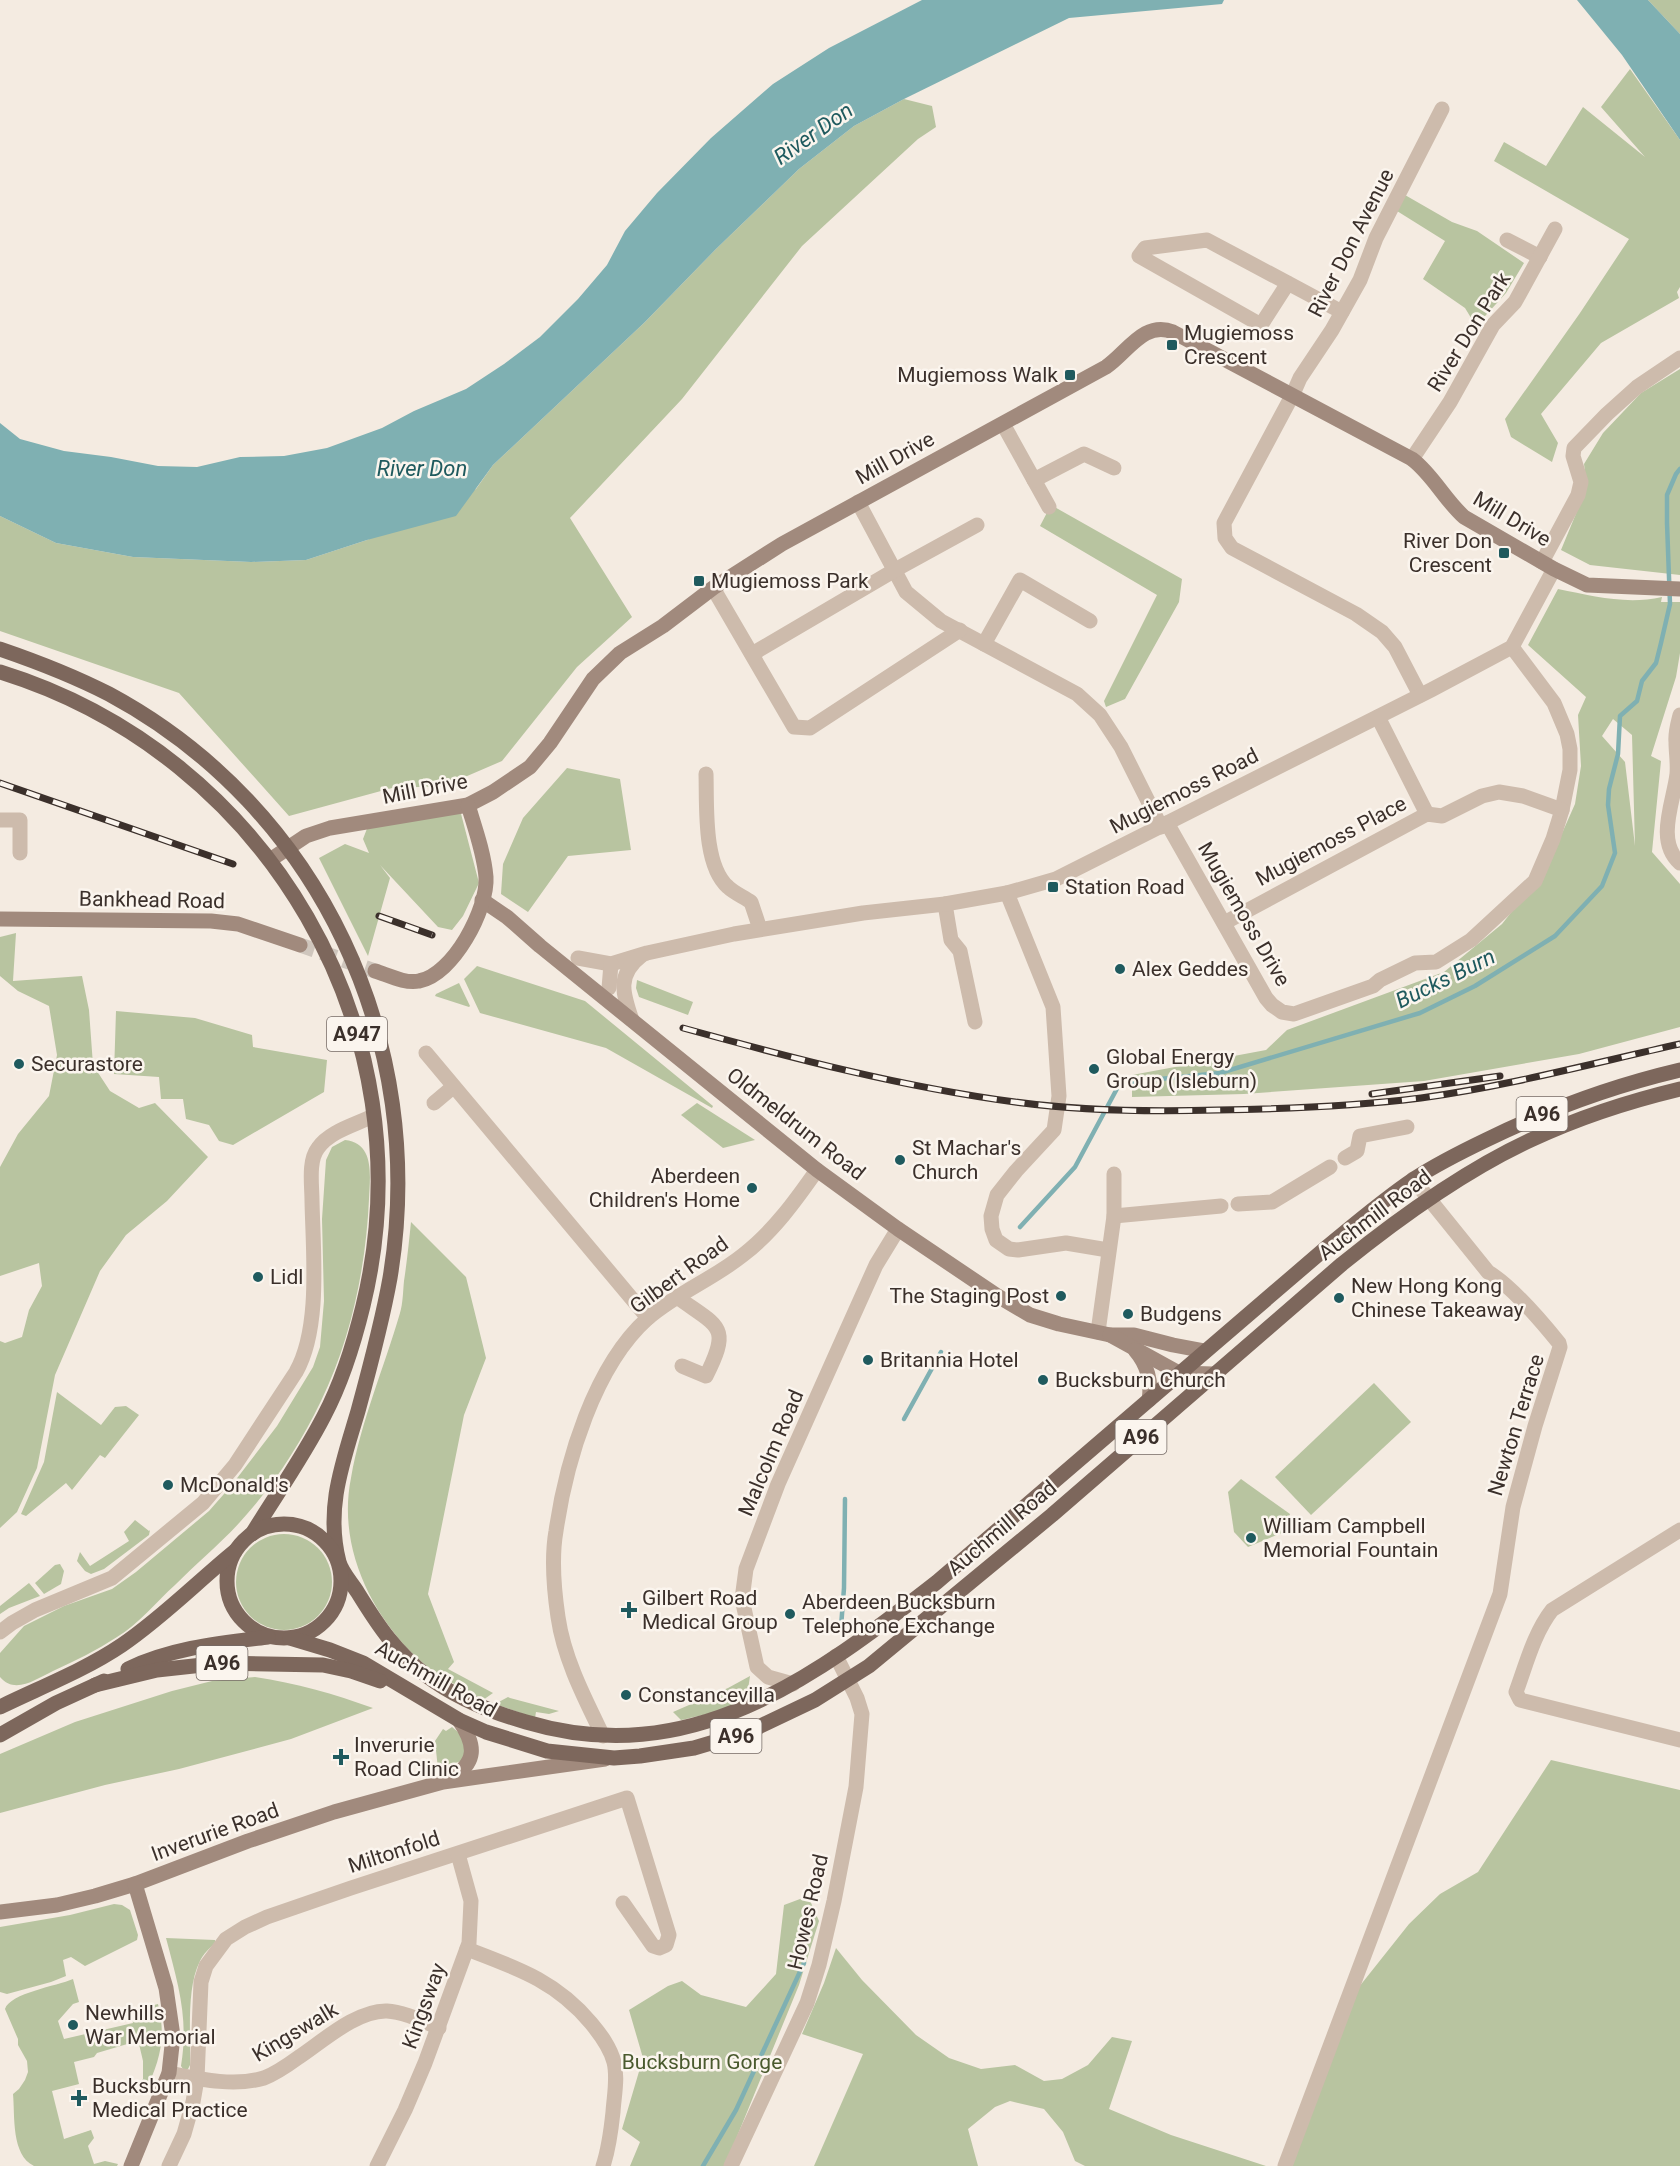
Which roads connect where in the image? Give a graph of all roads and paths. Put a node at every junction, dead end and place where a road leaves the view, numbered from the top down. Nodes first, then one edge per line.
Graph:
1 (1442, 109) dead end
2 (1555, 230) dead end
3 (1506, 240) dead end
4 (1540, 257) junction
5 (1288, 283) junction
6 (1342, 312) junction
7 (1680, 358) edge
8 (1293, 394) junction
9 (1002, 424) junction
10 (1412, 459) junction
11 (1114, 468) dead end
12 (1034, 480) junction
13 (858, 502) junction
14 (1049, 507) dead end
15 (977, 525) dead end
16 (1548, 565) junction
17 (895, 570) junction
18 (713, 588) junction
19 (1680, 589) edge
20 (1090, 621) dead end
21 (960, 630) junction
22 (984, 644) junction
23 (1512, 647) junction
24 (0, 650) edge
25 (752, 654) junction
26 (0, 672) edge
27 (1420, 695) junction
28 (1680, 714) edge
29 (1378, 717) junction
30 (706, 774) dead end
31 (468, 805) junction
32 (1562, 810) junction
33 (1427, 814) junction
34 (0, 820) edge
35 (1164, 825) junction
36 (287, 848) junction
37 (20, 853) dead end
38 (270, 860) junction
39 (1680, 862) edge
40 (1007, 893) junction
41 (482, 900) junction
42 (945, 904) junction
43 (0, 919) edge
44 (1224, 923) junction
45 (760, 929) junction
46 (300, 945) tunnel mouth
47 (642, 955) junction
48 (578, 958) dead end
49 (611, 963) junction
50 (375, 971) tunnel mouth
51 (609, 988) dead end
52 (632, 1020) junction
53 (975, 1022) dead end
54 (426, 1053) dead end
55 (1680, 1070) edge
56 (453, 1087) junction
57 (1680, 1089) edge
58 (434, 1102) dead end
59 (373, 1116) junction
60 (1407, 1126) dead end
61 (1345, 1158) dead end
62 (1330, 1167) dead end
63 (817, 1170) junction
64 (1114, 1174) dead end
65 (1413, 1179) junction
66 (1429, 1201) junction
67 (1238, 1204) dead end
68 (1221, 1206) dead end
69 (1114, 1216) junction
70 (898, 1229) junction
71 (1108, 1250) junction
72 (677, 1297) junction
73 (648, 1318) junction
74 (1104, 1334) junction
75 (1136, 1350) junction
76 (1205, 1351) junction
77 (682, 1366) dead end
78 (1179, 1373) junction
79 (1213, 1374) junction
80 (1149, 1400) junction
81 (1680, 1530) edge
82 (252, 1534) junction
83 (237, 1549) junction
84 (340, 1566) junction
85 (0, 1632) edge
86 (271, 1637) junction
87 (290, 1638) junction
88 (836, 1656) junction
89 (847, 1681) junction
90 (793, 1684) junction
91 (95, 1685) junction
92 (432, 1704) junction
93 (0, 1707) edge
94 (459, 1720) junction
95 (0, 1734) edge
96 (603, 1736) junction
97 (1680, 1740) edge
98 (614, 1758) junction
99 (443, 1782) junction
100 (458, 1854) junction
101 (135, 1884) junction
102 (623, 1903) dead end
103 (0, 1912) edge
104 (467, 1949) junction
105 (439, 2028) junction
106 (169, 2073) junction
107 (197, 2079) junction
108 (131, 2166) edge
109 (169, 2166) edge
110 (377, 2166) edge
111 (603, 2166) edge
112 (731, 2166) edge
113 (1285, 2166) edge

1 - 6 street, River Don Avenue
2 - 4 street, River Don Park
3 - 4 street, River Don Park
4 - 10 street, River Don Park
5 - 5 street
5 - 6 street
6 - 8 street, River Don Avenue
7 - 16 street
8 - 9 street, Mill Drive
8 - 10 street, Mill Drive
8 - 27 street
9 - 12 street
9 - 13 street, Mill Drive
10 - 16 street, Mill Drive
11 - 12 street
12 - 14 street
13 - 17 street, Mugiemoss Drive
13 - 18 street, Mill Drive
15 - 17 street
16 - 19 street
16 - 23 street
17 - 21 street, Mugiemoss Drive
17 - 25 street
18 - 25 street
18 - 31 street, Mill Drive
20 - 22 street
21 - 22 street, Mugiemoss Drive
21 - 25 street
22 - 35 street, Mugiemoss Drive
23 - 27 street, Mugiemoss Road
23 - 32 street, Mugiemoss Drive
24 - 36 main road, A947
26 - 38 main road, A947
27 - 29 street, Mugiemoss Road
28 - 39 street
29 - 33 street, Mugiemoss Place
29 - 35 street, Mugiemoss Road
30 - 45 street
31 - 36 street, Mill Drive
31 - 41 street
32 - 33 street, Mugiemoss Place
32 - 44 street, Mugiemoss Drive
33 - 44 street, Mugiemoss Place
34 - 37 street
35 - 40 street, Mugiemoss Road
35 - 44 street, Mugiemoss Drive
36 - 38 street, Mill Drive
36 - 84 main road, A947
38 - 59 main road, A947
40 - 42 street, Mugiemoss Road
40 - 71 street
41 - 50 street
41 - 52 street, Oldmeldrum Road
42 - 45 street, Mugiemoss Road
42 - 53 street
43 - 46 street, Bankhead Road
45 - 47 street, Mugiemoss Road
47 - 49 street, Mugiemoss Road
47 - 52 street
48 - 49 street, Mugiemoss Road
49 - 51 street
52 - 63 street, Oldmeldrum Road
54 - 56 street
55 - 65 main road, Auchmill Road / A96
56 - 58 street
56 - 73 street
57 - 66 main road, Auchmill Road / A96
59 - 82 main road, A947
59 - 85 street
60 - 61 street
62 - 67 street
63 - 70 street, Oldmeldrum Road
63 - 72 street, Gilbert Road
64 - 69 street
65 - 66 street, Newton Terrace
65 - 76 main road, Auchmill Road / A96
66 - 79 main road, Auchmill Road / A96
66 - 113 street, Newton Terrace
68 - 69 street
69 - 71 street
70 - 74 street, Oldmeldrum Road
70 - 90 street, Malcolm Road
71 - 74 street
72 - 73 street, Gilbert Road
72 - 77 street
73 - 96 street, Gilbert Road
74 - 75 street, Oldmeldrum Road
74 - 76 street, Oldmeldrum Road
75 - 78 street, Oldmeldrum Road
75 - 80 street
76 - 78 main road, Auchmill Road / A96
78 - 79 street, Oldmeldrum Road
78 - 80 main road, Auchmill Road / A96
79 - 89 main road, Auchmill Road / A96
80 - 88 main road, Auchmill Road / A96
81 - 97 street
82 - 83 main road, A96
82 - 84 main road, A96
83 - 86 main road, A96
83 - 93 main road, A96
84 - 87 main road, A96
84 - 96 main road, Auchmill Road / A96
86 - 87 main road, A96
86 - 91 main road, A96
87 - 92 main road, Auchmill Road / A96
88 - 89 street, Howes Road
88 - 90 main road, Auchmill Road / A96
89 - 98 main road, Auchmill Road / A96
89 - 112 street, Howes Road
90 - 96 main road, Auchmill Road / A96
91 - 92 main road, A96
91 - 95 main road, A96
92 - 94 main road, Auchmill Road / A96
94 - 98 main road, Auchmill Road / A96
94 - 99 street, Inverurie Road
98 - 99 street, Inverurie Road
99 - 101 street, Inverurie Road
100 - 102 street, Miltonfold
100 - 104 street, Kingsway
100 - 107 street, Miltonfold
101 - 103 street, Inverurie Road
101 - 106 street
104 - 105 street, Kingsway
104 - 111 street
105 - 107 street, Kingswalk
105 - 110 street, Kingsway
106 - 107 street, Kingswalk
106 - 108 street
107 - 109 street

